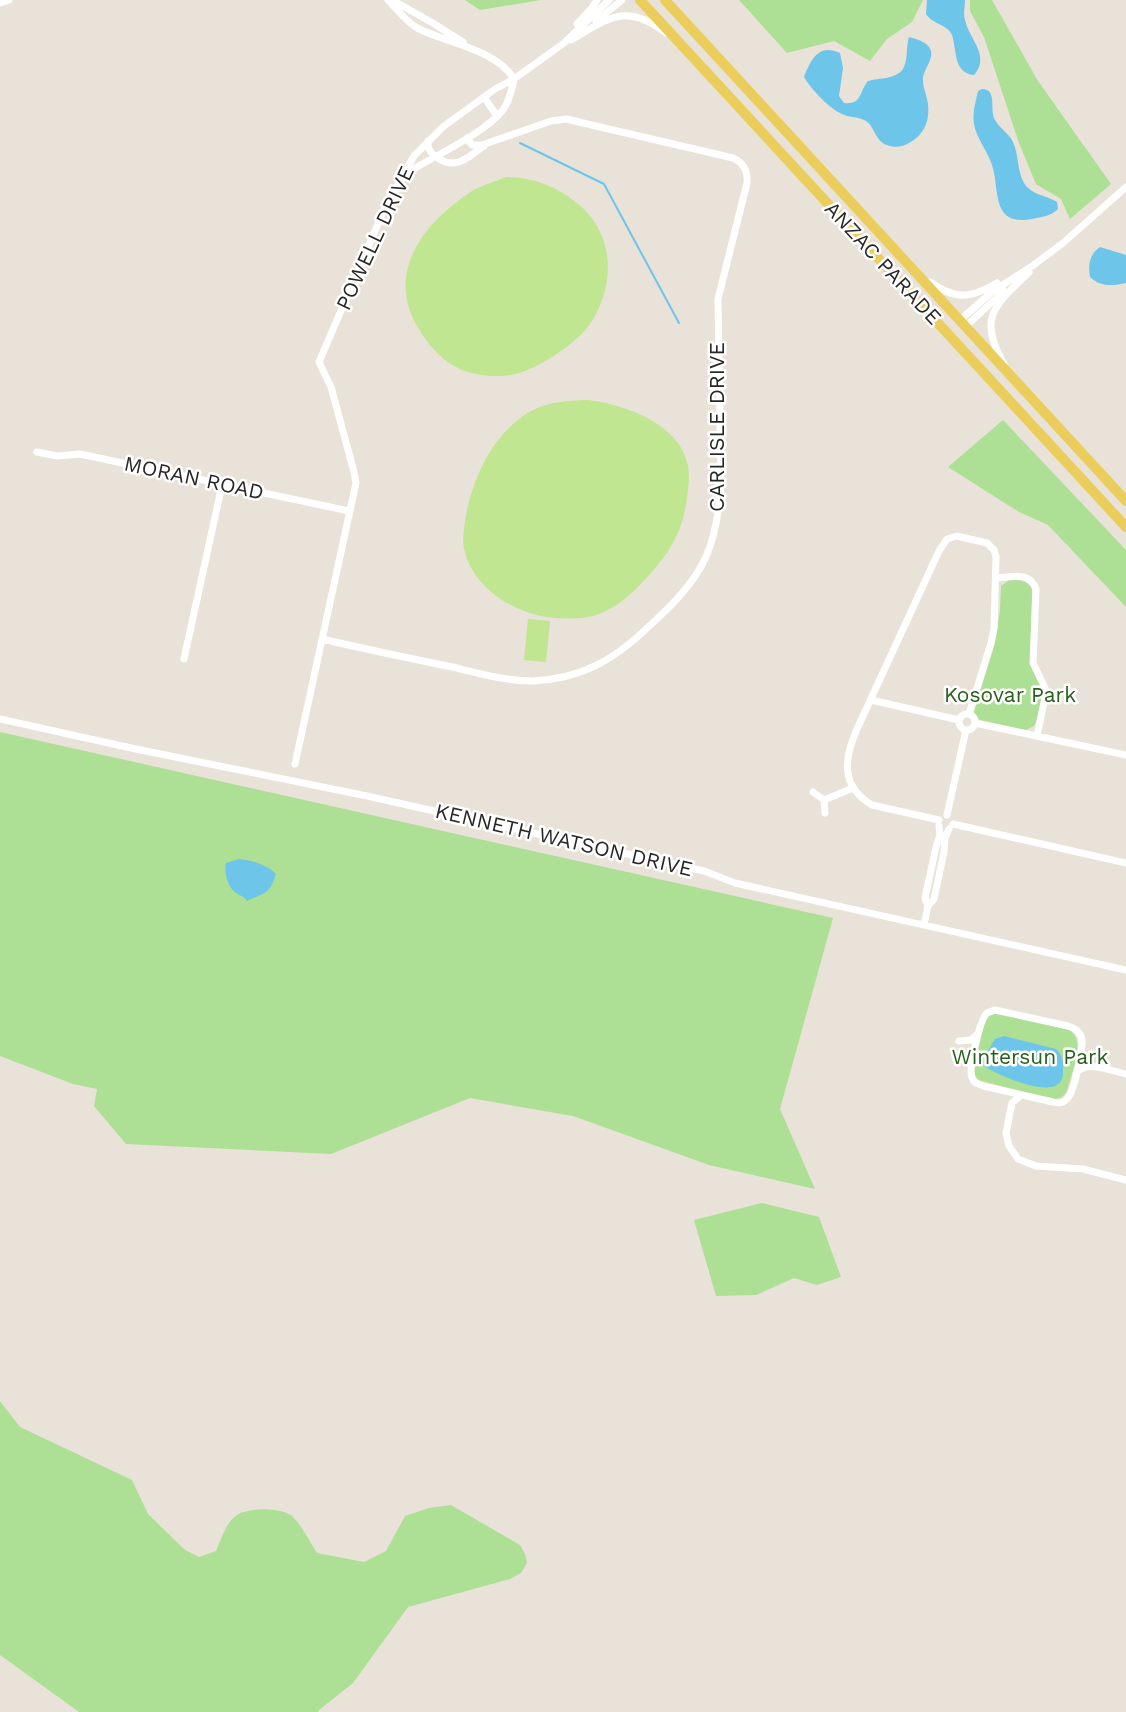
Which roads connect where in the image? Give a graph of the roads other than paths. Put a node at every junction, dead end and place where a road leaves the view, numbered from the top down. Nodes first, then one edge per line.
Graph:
1 (9, 0) edge
2 (390, 0) edge
3 (597, 0) edge
4 (609, 0) edge
5 (622, 0) edge
6 (640, 0) edge
7 (665, 0) edge
8 (0, 3) edge
9 (564, 43) junction
10 (553, 51) junction
11 (686, 51) junction
12 (480, 53) junction
13 (514, 79) junction
14 (484, 97) junction
15 (497, 116) junction
16 (467, 138) junction
17 (428, 141) junction
18 (488, 143) junction
19 (435, 157) junction
20 (401, 179) junction
21 (1126, 187) edge
22 (1038, 262) junction
23 (914, 271) junction
24 (962, 324) junction
25 (949, 335) junction
26 (1013, 378) junction
27 (37, 452) dead end
28 (222, 485) junction
29 (1126, 501) edge
30 (350, 511) junction
31 (1126, 527) edge
32 (996, 578) junction
33 (322, 639) junction
34 (184, 659) dead end
35 (871, 700) junction
36 (969, 714) junction
37 (0, 719) edge
38 (959, 720) junction
39 (975, 723) junction
40 (966, 730) junction
41 (1037, 736) junction
42 (1126, 755) edge
43 (295, 764) dead end
44 (853, 788) junction
45 (813, 792) dead end
46 (824, 800) junction
47 (825, 813) dead end
48 (947, 815) junction
49 (939, 823) junction
50 (951, 826) junction
51 (1126, 863) edge
52 (928, 906) junction
53 (924, 924) junction
54 (1126, 970) edge
55 (979, 1032) junction
56 (1081, 1052) junction
57 (973, 1057) junction
58 (1092, 1067) junction
59 (1126, 1074) edge
60 (1076, 1075) junction
61 (1003, 1091) junction
62 (1022, 1095) junction
63 (1011, 1107) junction
64 (1126, 1180) edge

1 - 8 street
2 - 12 street
2 - 12 street
3 - 10 street
4 - 9 street, POWELL DRIVE
5 - 9 street, POWELL DRIVE
6 - 11 main road, ANZAC PARADE
7 - 23 main road, ANZAC PARADE
9 - 10 street, POWELL DRIVE
10 - 11 street
10 - 13 street, POWELL DRIVE
11 - 25 main road, ANZAC PARADE
12 - 13 street
13 - 14 street, POWELL DRIVE
13 - 15 street
14 - 15 street
14 - 17 street, POWELL DRIVE
15 - 16 street
16 - 18 street
16 - 19 street
17 - 19 street
17 - 20 street, POWELL DRIVE
18 - 19 street, CARLISLE DRIVE
18 - 33 street, CARLISLE DRIVE
19 - 20 street
20 - 30 street, POWELL DRIVE
21 - 22 street
22 - 23 street
22 - 24 street
22 - 26 street
23 - 24 main road, ANZAC PARADE
24 - 25 main road
24 - 26 main road, ANZAC PARADE
25 - 31 main road, ANZAC PARADE
26 - 29 main road, ANZAC PARADE
27 - 28 street, MORAN ROAD
28 - 30 street, MORAN ROAD
28 - 34 street
30 - 33 street
32 - 35 street
32 - 36 street
32 - 41 street
33 - 43 street
35 - 38 street
35 - 44 street
36 - 38 street
36 - 39 street
37 - 53 street, KENNETH WATSON DRIVE
38 - 40 street
39 - 40 street
39 - 41 street
40 - 48 street
41 - 42 street
44 - 46 street
44 - 49 street
45 - 46 street
46 - 47 street
48 - 49 street
48 - 50 street
49 - 50 street
49 - 52 street
50 - 51 street
50 - 52 street
52 - 53 street
53 - 54 street, KENNETH WATSON DRIVE
55 - 56 street
55 - 57 street
55 - 57 street
56 - 58 street
56 - 60 street
57 - 61 street
58 - 59 street
58 - 60 street
60 - 62 street
61 - 62 street
61 - 63 street
62 - 63 street
63 - 64 street

